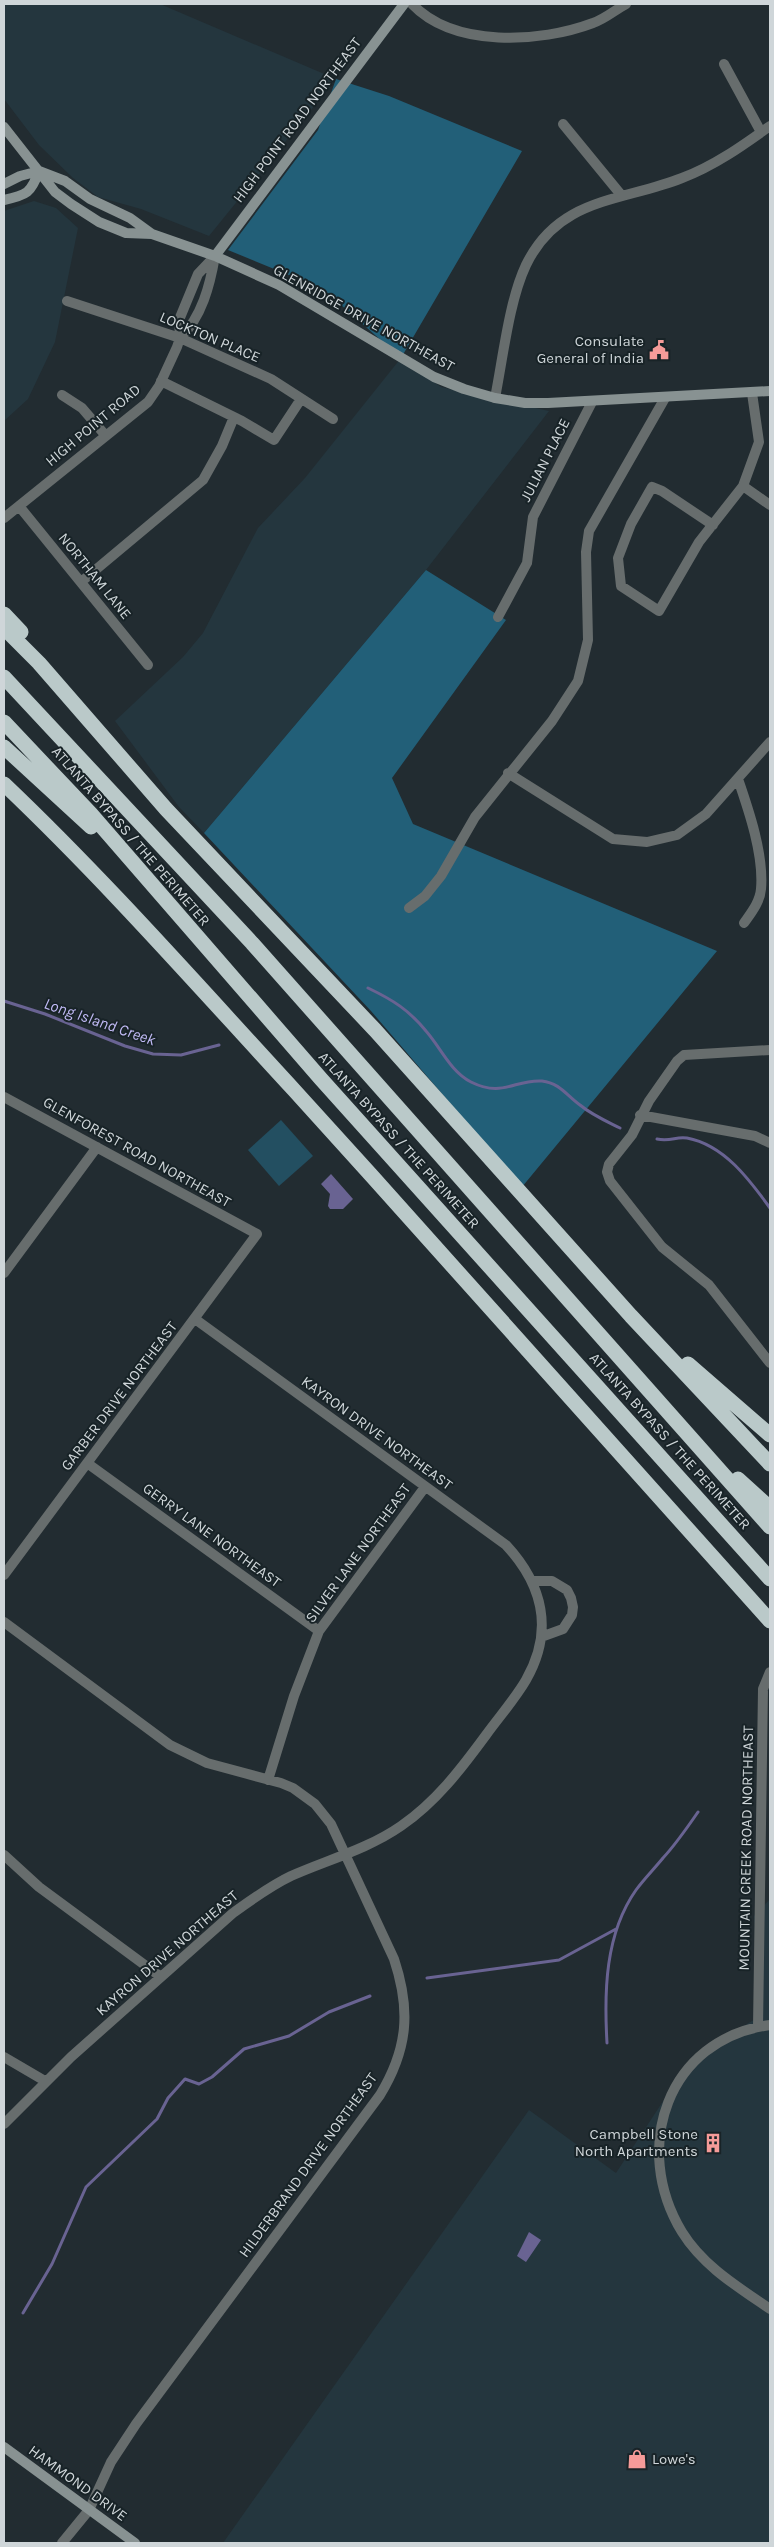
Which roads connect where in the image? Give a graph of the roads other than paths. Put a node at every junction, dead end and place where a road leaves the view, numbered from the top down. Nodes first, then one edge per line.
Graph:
1 (404, 4) edge
2 (412, 4) edge
3 (626, 4) edge
4 (724, 64) dead end
5 (563, 124) dead end
6 (4, 127) edge
7 (766, 129) edge
8 (39, 171) junction
9 (4, 184) edge
10 (622, 196) junction
11 (4, 200) edge
12 (152, 234) junction
13 (215, 256) junction
14 (67, 301) dead end
15 (180, 338) junction
16 (162, 381) junction
17 (770, 391) edge
18 (752, 393) junction
19 (62, 395) dead end
20 (495, 398) junction
21 (665, 398) junction
22 (301, 399) junction
23 (592, 402) junction
24 (234, 417) junction
25 (333, 419) dead end
26 (106, 436) junction
27 (743, 486) junction
28 (770, 504) edge
29 (19, 506) junction
30 (4, 518) edge
31 (713, 525) junction
32 (81, 582) junction
33 (4, 614) edge
34 (498, 617) dead end
35 (4, 628) edge
36 (148, 666) dead end
37 (4, 677) edge
38 (4, 722) edge
39 (770, 742) edge
40 (4, 747) edge
41 (129, 768) junction
42 (508, 773) junction
43 (738, 779) junction
44 (4, 784) edge
45 (156, 889) junction
46 (409, 908) dead end
47 (744, 923) dead end
48 (770, 1050) edge
49 (4, 1096) edge
50 (640, 1116) junction
51 (770, 1143) edge
52 (97, 1147) junction
53 (257, 1234) joint
54 (4, 1273) edge
55 (631, 1316) junction
56 (195, 1318) junction
57 (770, 1363) edge
58 (770, 1434) edge
59 (692, 1439) junction
60 (87, 1463) junction
61 (770, 1464) edge
62 (425, 1487) junction
63 (770, 1508) edge
64 (770, 1527) edge
65 (4, 1575) edge
66 (770, 1579) edge
67 (532, 1581) junction
68 (770, 1621) edge
69 (4, 1622) edge
70 (319, 1631) junction
71 (541, 1637) junction
72 (770, 1672) edge
73 (268, 1780) junction
74 (345, 1853) junction
75 (4, 1854) edge
76 (161, 1977) junction
77 (770, 2025) edge
78 (758, 2027) junction
79 (4, 2058) edge
80 (45, 2081) junction
81 (4, 2124) edge
82 (770, 2309) edge
83 (4, 2447) edge
84 (89, 2510) junction
85 (62, 2543) edge
86 (135, 2543) edge

1 - 13 main road, HIGH POINT ROAD NORTHEAST
2 - 3 street
4 - 7 street
5 - 10 street
6 - 8 main road
7 - 10 street
8 - 9 main road
8 - 11 main road
8 - 12 main road
8 - 12 main road
10 - 20 street
12 - 13 main road, GLENRIDGE DRIVE NORTHEAST
13 - 15 street, HIGH POINT ROAD
13 - 15 street, HIGH POINT ROAD
13 - 20 main road, GLENRIDGE DRIVE NORTHEAST
14 - 15 street, LOCKTON PLACE
15 - 16 street, HIGH POINT ROAD
15 - 22 street, LOCKTON PLACE
16 - 24 street
16 - 26 street, HIGH POINT ROAD
17 - 18 main road, GLENRIDGE DRIVE NORTHEAST
18 - 21 main road, GLENRIDGE DRIVE NORTHEAST
18 - 27 street
19 - 26 street
20 - 23 main road, GLENRIDGE DRIVE NORTHEAST
21 - 23 main road, GLENRIDGE DRIVE NORTHEAST
21 - 42 street
22 - 24 street
22 - 25 street, LOCKTON PLACE
23 - 34 street, JULIAN PLACE
24 - 32 street
26 - 29 street, HIGH POINT ROAD
27 - 28 street
27 - 31 street
29 - 30 street, HIGH POINT ROAD
29 - 32 street, NORTHAM LANE
31 - 31 street
32 - 36 street, NORTHAM LANE
33 - 41 highway
35 - 41 highway
37 - 59 highway, ATLANTA BYPASS / THE PERIMETER
38 - 45 highway, ATLANTA BYPASS / THE PERIMETER
39 - 43 street
40 - 45 highway
41 - 55 highway
42 - 43 street
42 - 46 street
43 - 47 street
44 - 68 highway
45 - 66 highway, ATLANTA BYPASS / THE PERIMETER
48 - 50 street
49 - 52 street, GLENFOREST ROAD NORTHEAST
50 - 51 street
50 - 57 street
52 - 53 street, GLENFOREST ROAD NORTHEAST
52 - 54 street
53 - 56 street, GARBER DRIVE NORTHEAST
55 - 58 highway
55 - 61 highway
56 - 60 street, GARBER DRIVE NORTHEAST
56 - 62 street, KAYRON DRIVE NORTHEAST
59 - 63 highway
59 - 64 highway, ATLANTA BYPASS / THE PERIMETER
60 - 65 street, GARBER DRIVE NORTHEAST
60 - 70 street, GERRY LANE NORTHEAST
62 - 67 street, KAYRON DRIVE NORTHEAST
62 - 70 street, SILVER LANE NORTHEAST
67 - 71 street, KAYRON DRIVE NORTHEAST
67 - 71 street
69 - 73 street, HILDERBRAND DRIVE NORTHEAST
70 - 73 street, SILVER LANE NORTHEAST
71 - 74 street, KAYRON DRIVE NORTHEAST
72 - 78 street, MOUNTAIN CREEK ROAD NORTHEAST
73 - 74 street, HILDERBRAND DRIVE NORTHEAST
74 - 76 street, KAYRON DRIVE NORTHEAST
74 - 84 street, HILDERBRAND DRIVE NORTHEAST
75 - 76 street
76 - 80 street, KAYRON DRIVE NORTHEAST
77 - 78 street
78 - 82 street
79 - 80 street
80 - 81 street, KAYRON DRIVE NORTHEAST
83 - 84 main road, HAMMOND DRIVE
84 - 85 street, HILDERBRAND DRIVE NORTHEAST
84 - 86 main road, HAMMOND DRIVE

